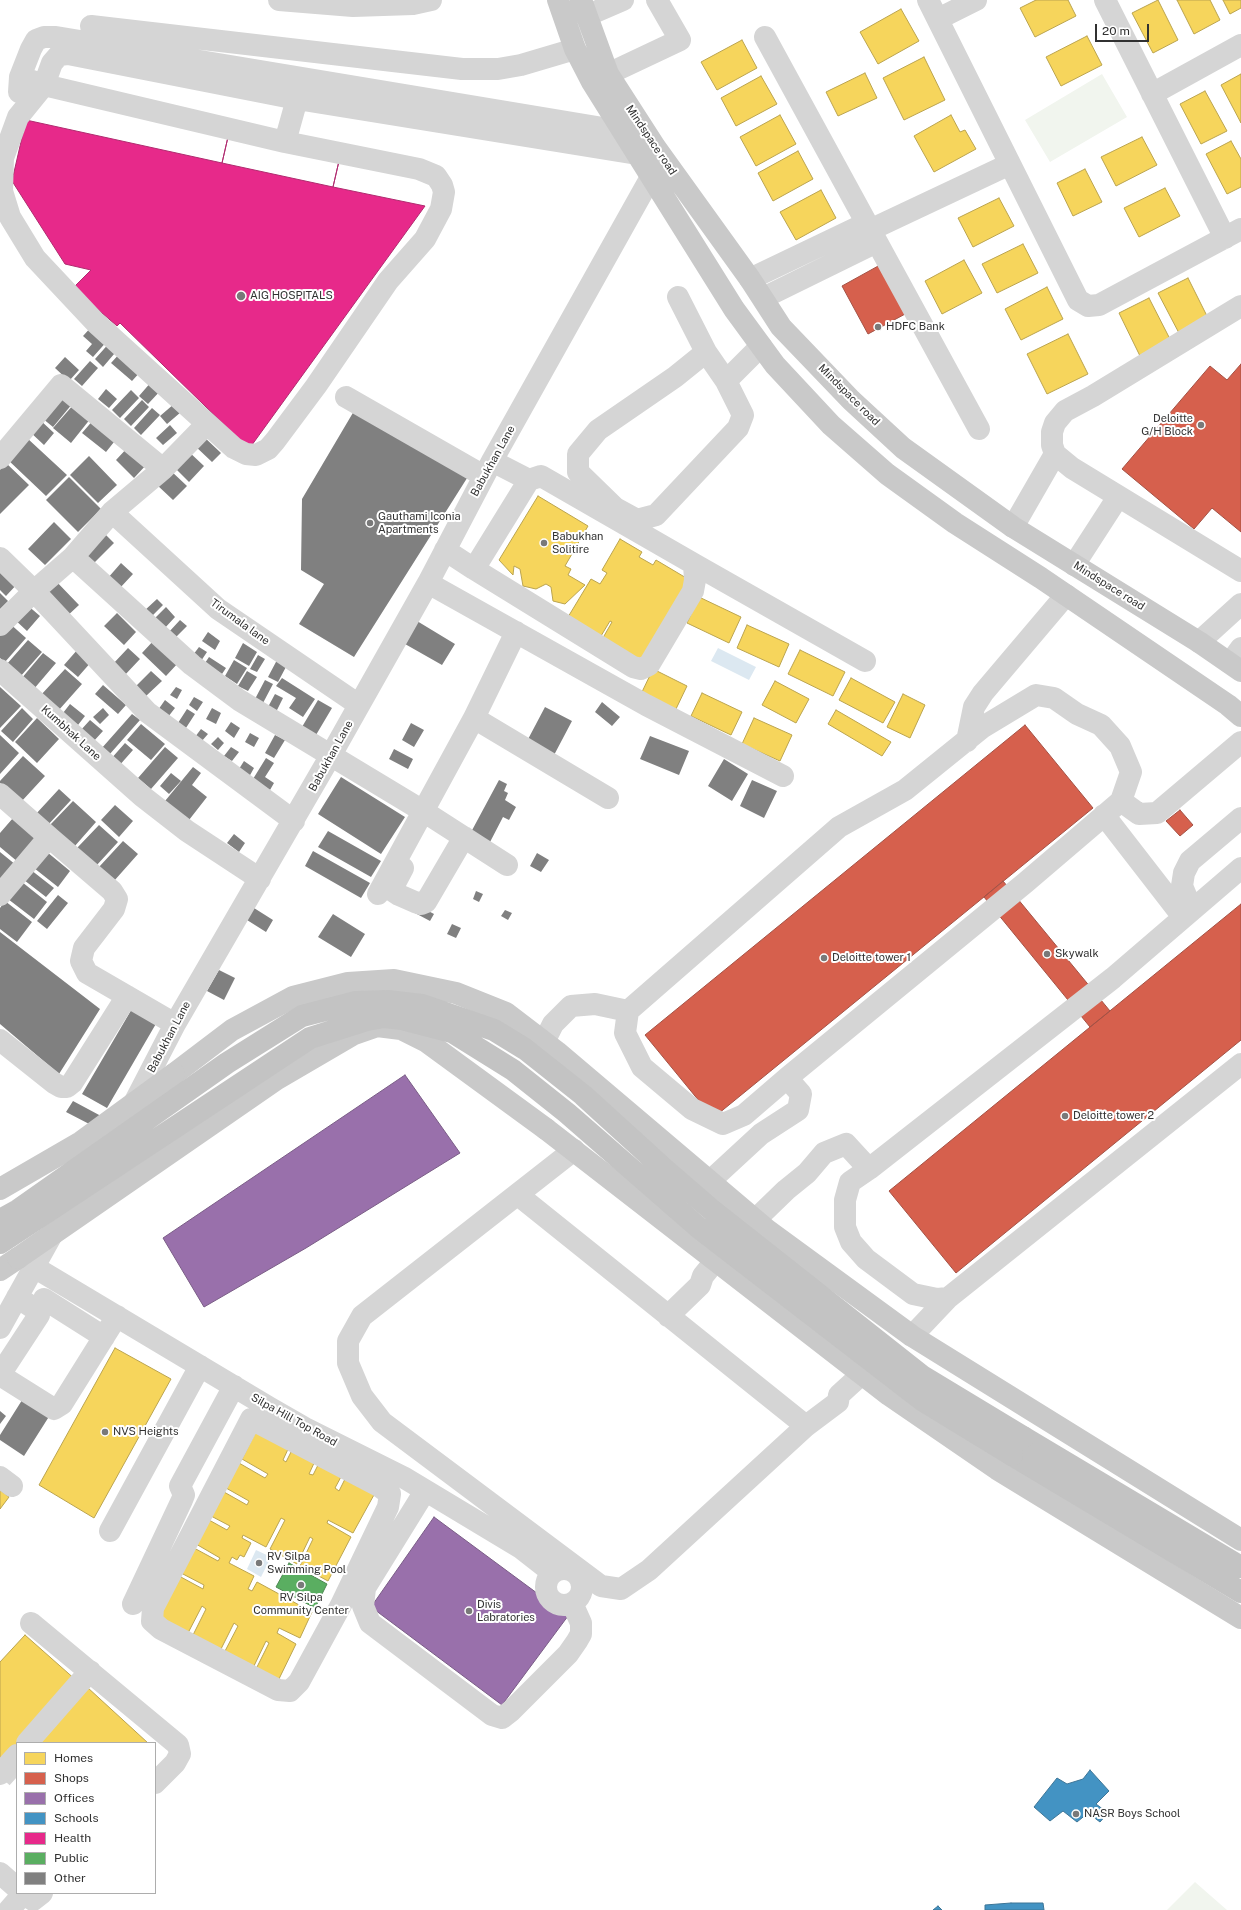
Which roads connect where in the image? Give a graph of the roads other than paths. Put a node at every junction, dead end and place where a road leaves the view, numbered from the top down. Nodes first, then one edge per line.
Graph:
1 (279, 0) edge
2 (431, 0) edge
3 (558, 0) edge
4 (622, 0) edge
5 (657, 0) edge
6 (928, 0) edge
7 (976, 0) edge
8 (1105, 0) edge
9 (584, 8) edge
10 (938, 19) junction
11 (91, 26) dead end
12 (765, 37) dead end
13 (1241, 45) edge
14 (575, 49) junction
15 (195, 69) junction
16 (608, 74) junction
17 (20, 77) junction
18 (44, 84) junction
19 (1152, 94) junction
20 (297, 99) junction
21 (18, 117) junction
22 (621, 131) junction
23 (285, 142) junction
24 (637, 154) junction
25 (1010, 164) junction
26 (651, 177) junction
27 (871, 232) junction
28 (1233, 234) edge
29 (750, 279) junction
30 (678, 297) dead end
31 (763, 298) junction
32 (1241, 306) edge
33 (761, 346) junction
34 (706, 352) junction
35 (726, 381) junction
36 (346, 397) dead end
37 (201, 430) dead end
38 (978, 430) dead end
39 (1055, 454) junction
40 (0, 458) edge
41 (488, 468) junction
42 (163, 469) junction
43 (529, 480) junction
44 (1118, 497) junction
45 (112, 512) junction
46 (1013, 526) junction
47 (445, 550) junction
48 (73, 556) junction
49 (0, 558) edge
50 (694, 564) junction
51 (1074, 565) junction
52 (474, 569) junction
53 (1241, 571) edge
54 (428, 583) junction
55 (34, 591) junction
56 (1066, 595) junction
57 (1241, 604) edge
58 (0, 625) edge
59 (516, 632) junction
60 (1199, 642) junction
61 (865, 661) dead end
62 (1237, 661) edge
63 (0, 670) edge
64 (358, 705) junction
65 (1241, 716) edge
66 (474, 718) junction
67 (967, 741) junction
68 (1241, 742) edge
69 (332, 755) junction
70 (783, 776) dead end
71 (0, 794) edge
72 (608, 798) dead end
73 (1121, 801) junction
74 (423, 811) junction
75 (1104, 815) junction
76 (1241, 818) edge
77 (294, 821) junction
78 (49, 837) junction
79 (461, 842) junction
80 (407, 851) junction
81 (507, 865) dead end
82 (1241, 868) edge
83 (260, 879) junction
84 (378, 894) dead end
85 (0, 895) edge
86 (1188, 913) junction
87 (127, 996) junction
88 (628, 1011) junction
89 (175, 1024) junction
90 (0, 1040) edge
91 (544, 1042) junction
92 (1241, 1064) edge
93 (787, 1078) junction
94 (574, 1150) junction
95 (869, 1169) junction
96 (709, 1182) junction
97 (0, 1189) edge
98 (518, 1195) junction
99 (0, 1220) edge
100 (755, 1220) junction
101 (0, 1243) edge
102 (798, 1252) junction
103 (26, 1262) junction
104 (721, 1264) junction
105 (0, 1270) edge
106 (838, 1282) junction
107 (762, 1296) junction
108 (17, 1297) junction
109 (948, 1298) junction
110 (44, 1299) dead end
111 (117, 1316) junction
112 (668, 1316) junction
113 (0, 1328) edge
114 (805, 1330) junction
115 (912, 1336) junction
116 (104, 1338) junction
117 (200, 1366) junction
118 (866, 1377) junction
119 (234, 1386) junction
120 (266, 1416) junction
121 (806, 1426) junction
122 (301, 1436) junction
123 (1018, 1446) junction
124 (425, 1491) junction
125 (110, 1531) dead end
126 (1241, 1540) edge
127 (1241, 1567) edge
128 (1241, 1592) edge
129 (133, 1604) dead end
130 (1241, 1618) edge
131 (31, 1623) dead end
132 (90, 1672) junction
133 (28, 1742) edge
134 (16, 1756) edge
135 (0, 1774) edge
136 (156, 1782) edge
137 (16, 1892) edge
138 (9, 1910) edge

1 - 2 street
3 - 14 main road, Mindspace road
4 - 9 street
5 - 16 street
6 - 10 street
7 - 10 street
8 - 19 street
9 - 16 main road, Mindspace road
10 - 25 street
11 - 14 street
12 - 27 street
13 - 19 street
14 - 22 main road, Mindspace road
15 - 17 street
15 - 18 street
15 - 20 street
15 - 22 street
16 - 29 main road, Mindspace road
17 - 18 street
17 - 21 street
18 - 21 street
18 - 23 street
19 - 28 street
20 - 23 street
20 - 24 street
21 - 23 street
22 - 24 main road, Mindspace road
24 - 26 main road, Mindspace road
25 - 27 street
25 - 28 street
26 - 33 main road, Mindspace road
26 - 41 street, Babukhan Lane
27 - 29 street
27 - 31 street
27 - 38 street
29 - 31 main road, Mindspace road
30 - 34 street
31 - 46 main road, Mindspace road
32 - 39 street
33 - 35 street
33 - 56 main road, Mindspace road
34 - 35 street
34 - 35 street
36 - 41 street
37 - 42 street
39 - 44 street
39 - 46 street
40 - 42 street
41 - 43 street
41 - 47 street, Babukhan Lane
42 - 45 street
43 - 50 street
43 - 52 street
44 - 51 street
44 - 53 street
45 - 48 street
45 - 64 street, Tirumala lane
46 - 51 main road, Mindspace road
47 - 52 street
47 - 54 street, Babukhan Lane
48 - 55 street
48 - 69 street
49 - 55 street
50 - 52 street
50 - 61 street
51 - 60 main road, Mindspace road
54 - 59 street
54 - 64 street, Babukhan Lane
55 - 58 street
55 - 77 street
56 - 65 main road, Mindspace road
56 - 67 street
57 - 60 street
59 - 66 street
59 - 70 street
60 - 62 main road, Mindspace road
63 - 83 street, Kumbhak Lane
64 - 69 street, Babukhan Lane
66 - 72 street
66 - 74 street
67 - 73 street
67 - 88 street
68 - 73 street
69 - 74 street
69 - 77 street, Babukhan Lane
71 - 78 street
73 - 75 street
74 - 79 street
74 - 80 street
75 - 86 street
75 - 93 street
76 - 86 street
77 - 83 street, Babukhan Lane
78 - 85 street
78 - 87 street
79 - 80 street
79 - 80 street
79 - 81 street
80 - 84 street
82 - 86 street
83 - 89 street, Babukhan Lane
86 - 95 street
87 - 89 street
87 - 90 street
88 - 91 street
88 - 93 street
89 - 103 street, Babukhan Lane
91 - 96 main road
91 - 97 main road, bridge
92 - 109 street
93 - 96 street
94 - 98 street
94 - 103 main road, bridge
94 - 104 main road
95 - 100 street
95 - 109 street
96 - 100 main road
98 - 112 street
98 - 121 street
99 - 123 highway, bridge
100 - 102 main road
101 - 123 highway, bridge
102 - 106 main road
102 - 107 main road
103 - 105 main road
103 - 108 street, Babukhan Lane
103 - 111 street, Silpa Hill Top Road
104 - 107 main road
104 - 112 street
106 - 114 main road
106 - 115 main road
107 - 114 main road
108 - 113 street, Babukhan Lane
108 - 116 street
109 - 115 street
110 - 116 street
111 - 116 street
111 - 117 street, Silpa Hill Top Road
112 - 121 street
114 - 118 main road
115 - 126 main road
117 - 119 street, Silpa Hill Top Road
117 - 125 street
118 - 121 street
118 - 130 main road
119 - 120 street, Silpa Hill Top Road
119 - 129 street
120 - 122 street, Silpa Hill Top Road
120 - 122 street
122 - 124 street, Silpa Hill Top Road
123 - 127 highway
123 - 128 highway
124 - 124 street, Silpa Hill Top Road
131 - 132 street
132 - 133 street
132 - 136 street
134 - 135 street
137 - 138 street

